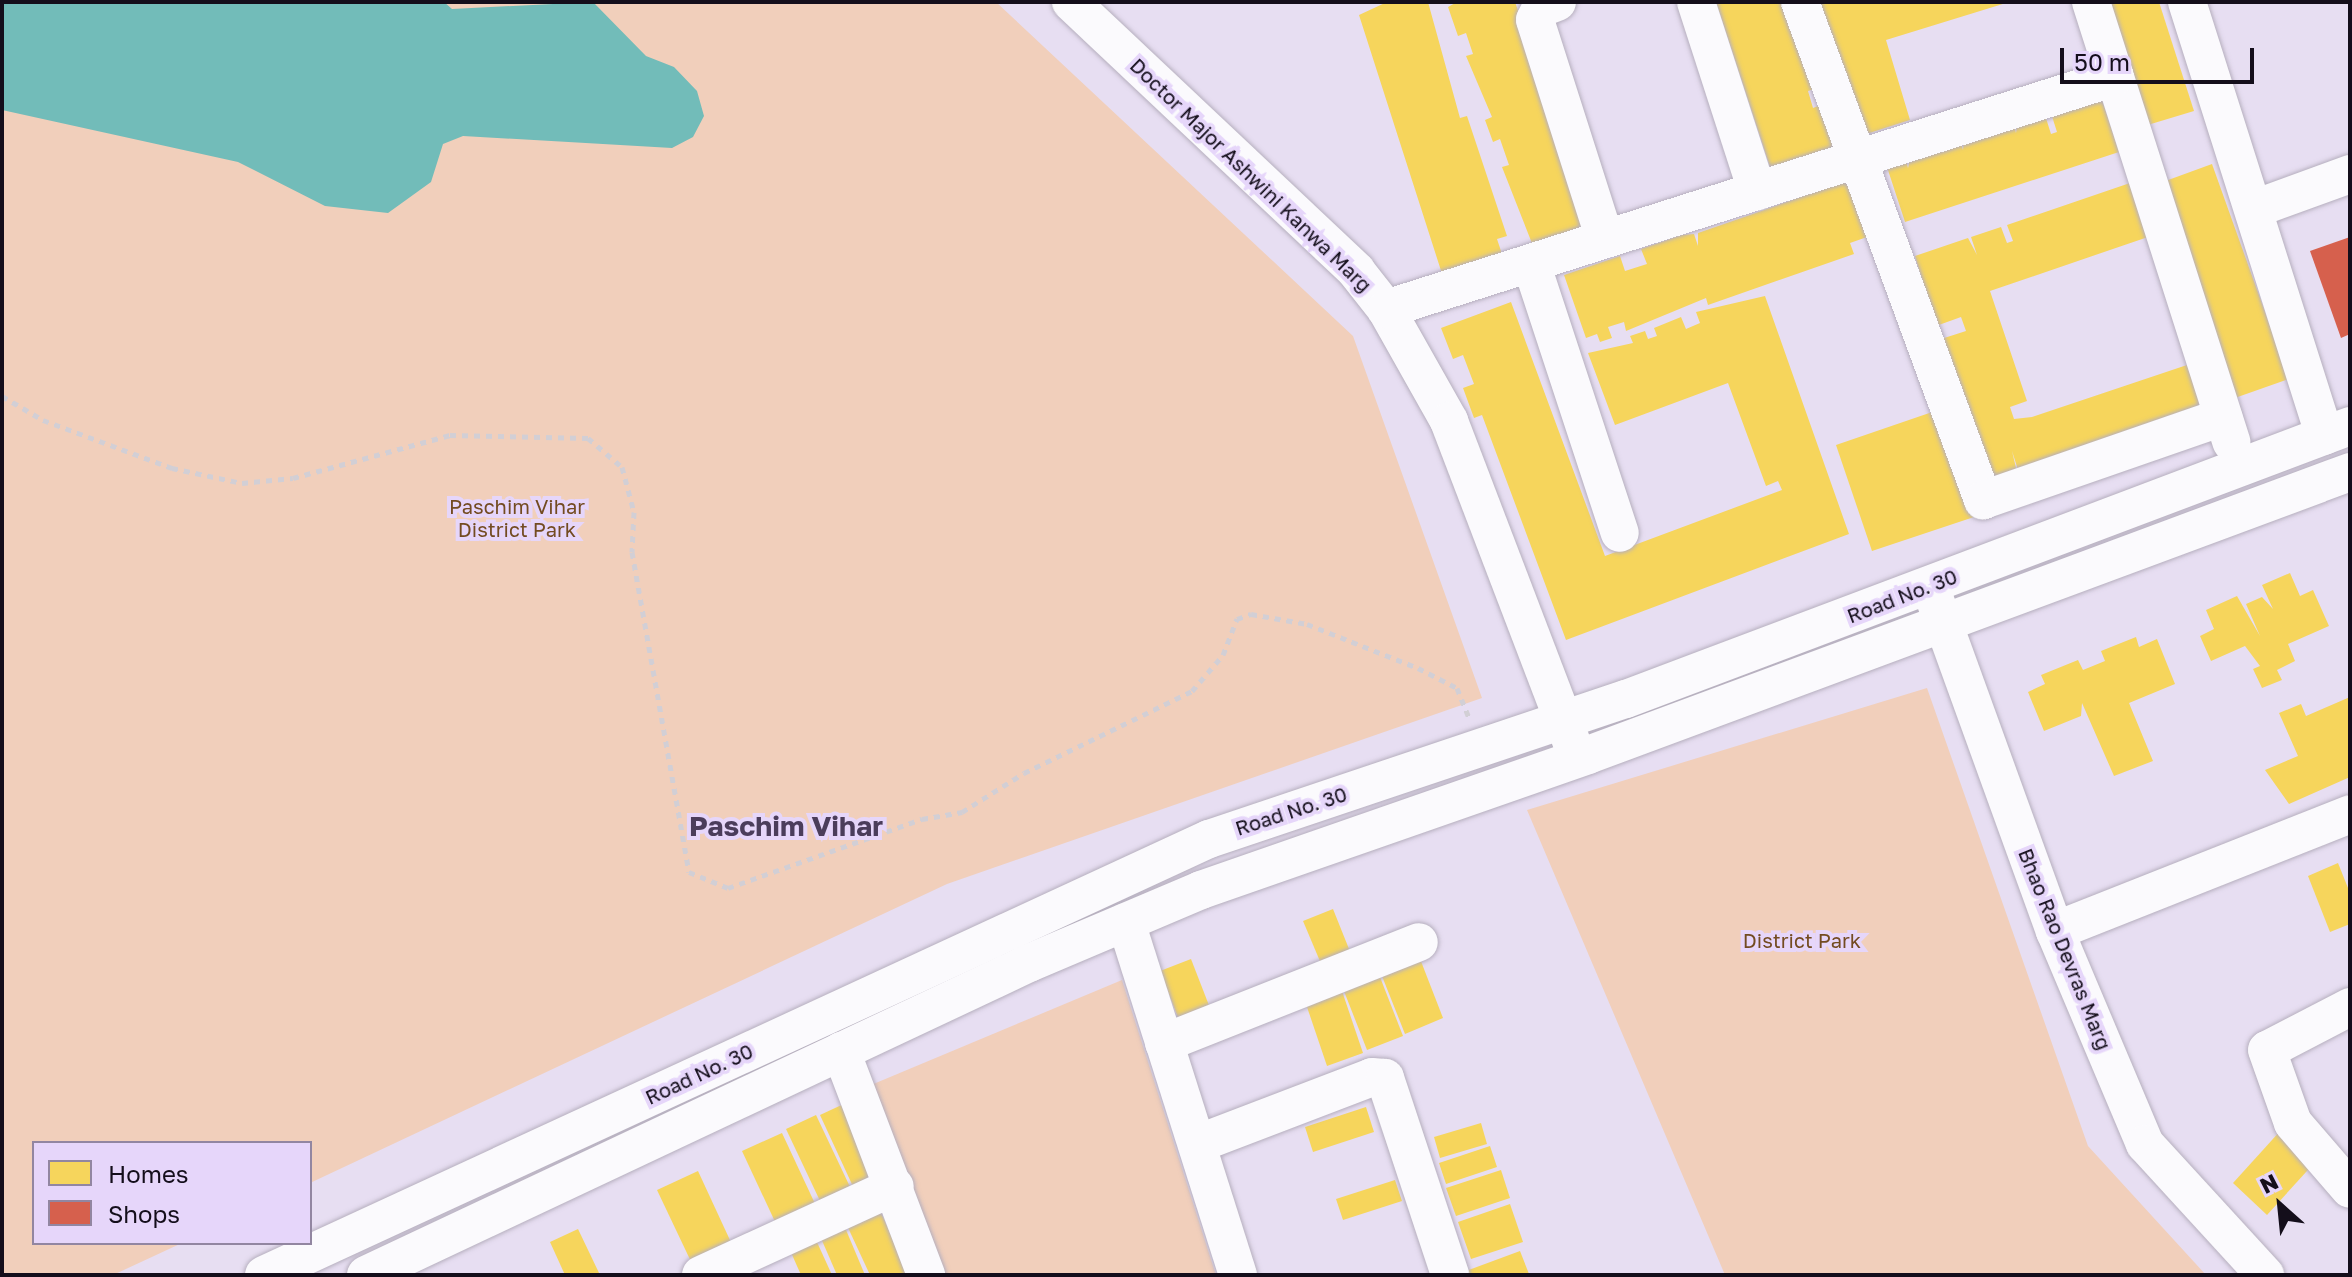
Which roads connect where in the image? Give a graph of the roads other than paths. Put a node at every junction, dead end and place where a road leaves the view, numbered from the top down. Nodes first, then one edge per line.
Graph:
1 (1071, 2) edge
2 (1557, 2) edge
3 (1696, 2) edge
4 (1800, 2) edge
5 (2091, 2) edge
6 (2187, 2) edge
7 (2115, 77) junction
8 (1856, 159) junction
9 (2350, 174) edge
10 (1757, 191) junction
11 (2254, 209) junction
12 (1605, 239) junction
13 (1531, 263) junction
14 (1386, 309) junction
15 (2223, 417) junction
16 (2337, 431) edge
17 (2239, 468) junction
18 (2350, 472) edge
19 (1620, 533) dead end
20 (1930, 585) junction
21 (1942, 623) junction
22 (1564, 720) junction
23 (1578, 759) junction
24 (2350, 814) edge
25 (1126, 922) junction
26 (2055, 931) junction
27 (1419, 942) dead end
28 (2350, 1007) edge
29 (1164, 1043) junction
30 (841, 1051) junction
31 (1197, 1144) junction
32 (895, 1186) junction
33 (2350, 1189) edge
34 (381, 1272) edge
35 (264, 1275) edge
36 (701, 1275) edge
37 (926, 1275) edge
38 (1238, 1275) edge
39 (1450, 1275) edge
40 (2265, 1275) edge

1 - 14 street, Doctor Major Ashwini Kanwa Marg
2 - 12 street
3 - 10 street
4 - 8 street
5 - 7 street
6 - 11 street
7 - 8 street
7 - 15 street
8 - 10 street
8 - 15 street
9 - 11 street
10 - 12 street
11 - 16 street
12 - 13 street
13 - 14 street
13 - 19 street
14 - 22 street, Doctor Major Ashwini Kanwa Marg
15 - 17 street
16 - 17 street, Road No. 30
17 - 20 street, Road No. 30
18 - 21 street, Road No. 30
20 - 21 street, Bhao Rao Devras Marg
20 - 22 street, Road No. 30
21 - 23 street, Road No. 30
21 - 26 street, Bhao Rao Devras Marg
22 - 23 street, Doctor Major Ashwini Kanwa Marg
22 - 35 street, Road No. 30
23 - 25 street, Road No. 30
24 - 26 street
25 - 29 street
25 - 30 street, Road No. 30
26 - 40 street, Bhao Rao Devras Marg
27 - 29 street
28 - 33 street
29 - 31 street
30 - 32 street
30 - 34 street, Road No. 30
31 - 38 street
31 - 39 street
32 - 36 street
32 - 37 street

